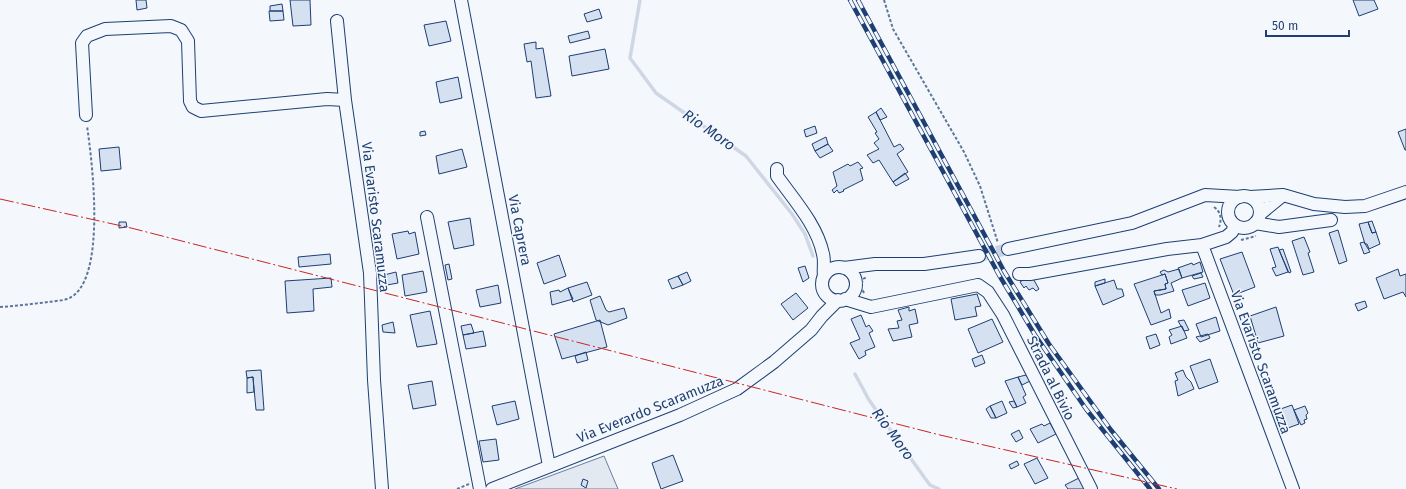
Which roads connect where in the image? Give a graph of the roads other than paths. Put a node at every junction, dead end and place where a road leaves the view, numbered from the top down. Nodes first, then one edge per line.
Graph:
1 (461, 0) edge
2 (337, 21) dead end
3 (345, 100) junction
4 (86, 115) road end
5 (777, 169) dead end
6 (1406, 192) edge
7 (1284, 195) junction
8 (1245, 197) junction
9 (1211, 200) junction
10 (1228, 212) junction
11 (427, 217) dead end
12 (1257, 219) junction
13 (1332, 220) dead end
14 (1235, 226) junction
15 (1202, 245) junction
16 (1008, 249) tunnel mouth
17 (824, 255) junction
18 (979, 256) tunnel mouth
19 (840, 268) junction
20 (870, 270) junction
21 (1019, 274) dead end
22 (824, 276) junction
23 (851, 293) junction
24 (825, 294) junction
25 (822, 316) junction
26 (549, 466) junction
27 (475, 486) edge
28 (382, 489) edge
29 (492, 489) edge
30 (1091, 489) edge
31 (1293, 489) edge

1 - 26 street, Via Caprera
2 - 3 street, Via Evaristo Scaramuzza
3 - 4 street
3 - 28 street, Via Evaristo Scaramuzza
5 - 17 street
6 - 7 street
7 - 8 street
7 - 12 street
8 - 9 street
8 - 10 street
8 - 12 street
9 - 10 street
9 - 16 street
10 - 14 street
11 - 27 street
12 - 13 street
12 - 14 street
14 - 15 street
15 - 21 street
15 - 31 street, Via Evaristo Scaramuzza
17 - 19 street
17 - 22 street
18 - 20 street
19 - 20 street
19 - 22 street
19 - 23 street
20 - 23 street
22 - 24 street
23 - 24 street
23 - 25 street
23 - 30 street, Strada al Bivio
24 - 25 street
25 - 26 street, Via Everardo Scaramuzza
26 - 29 street, Via Everardo Scaramuzza

